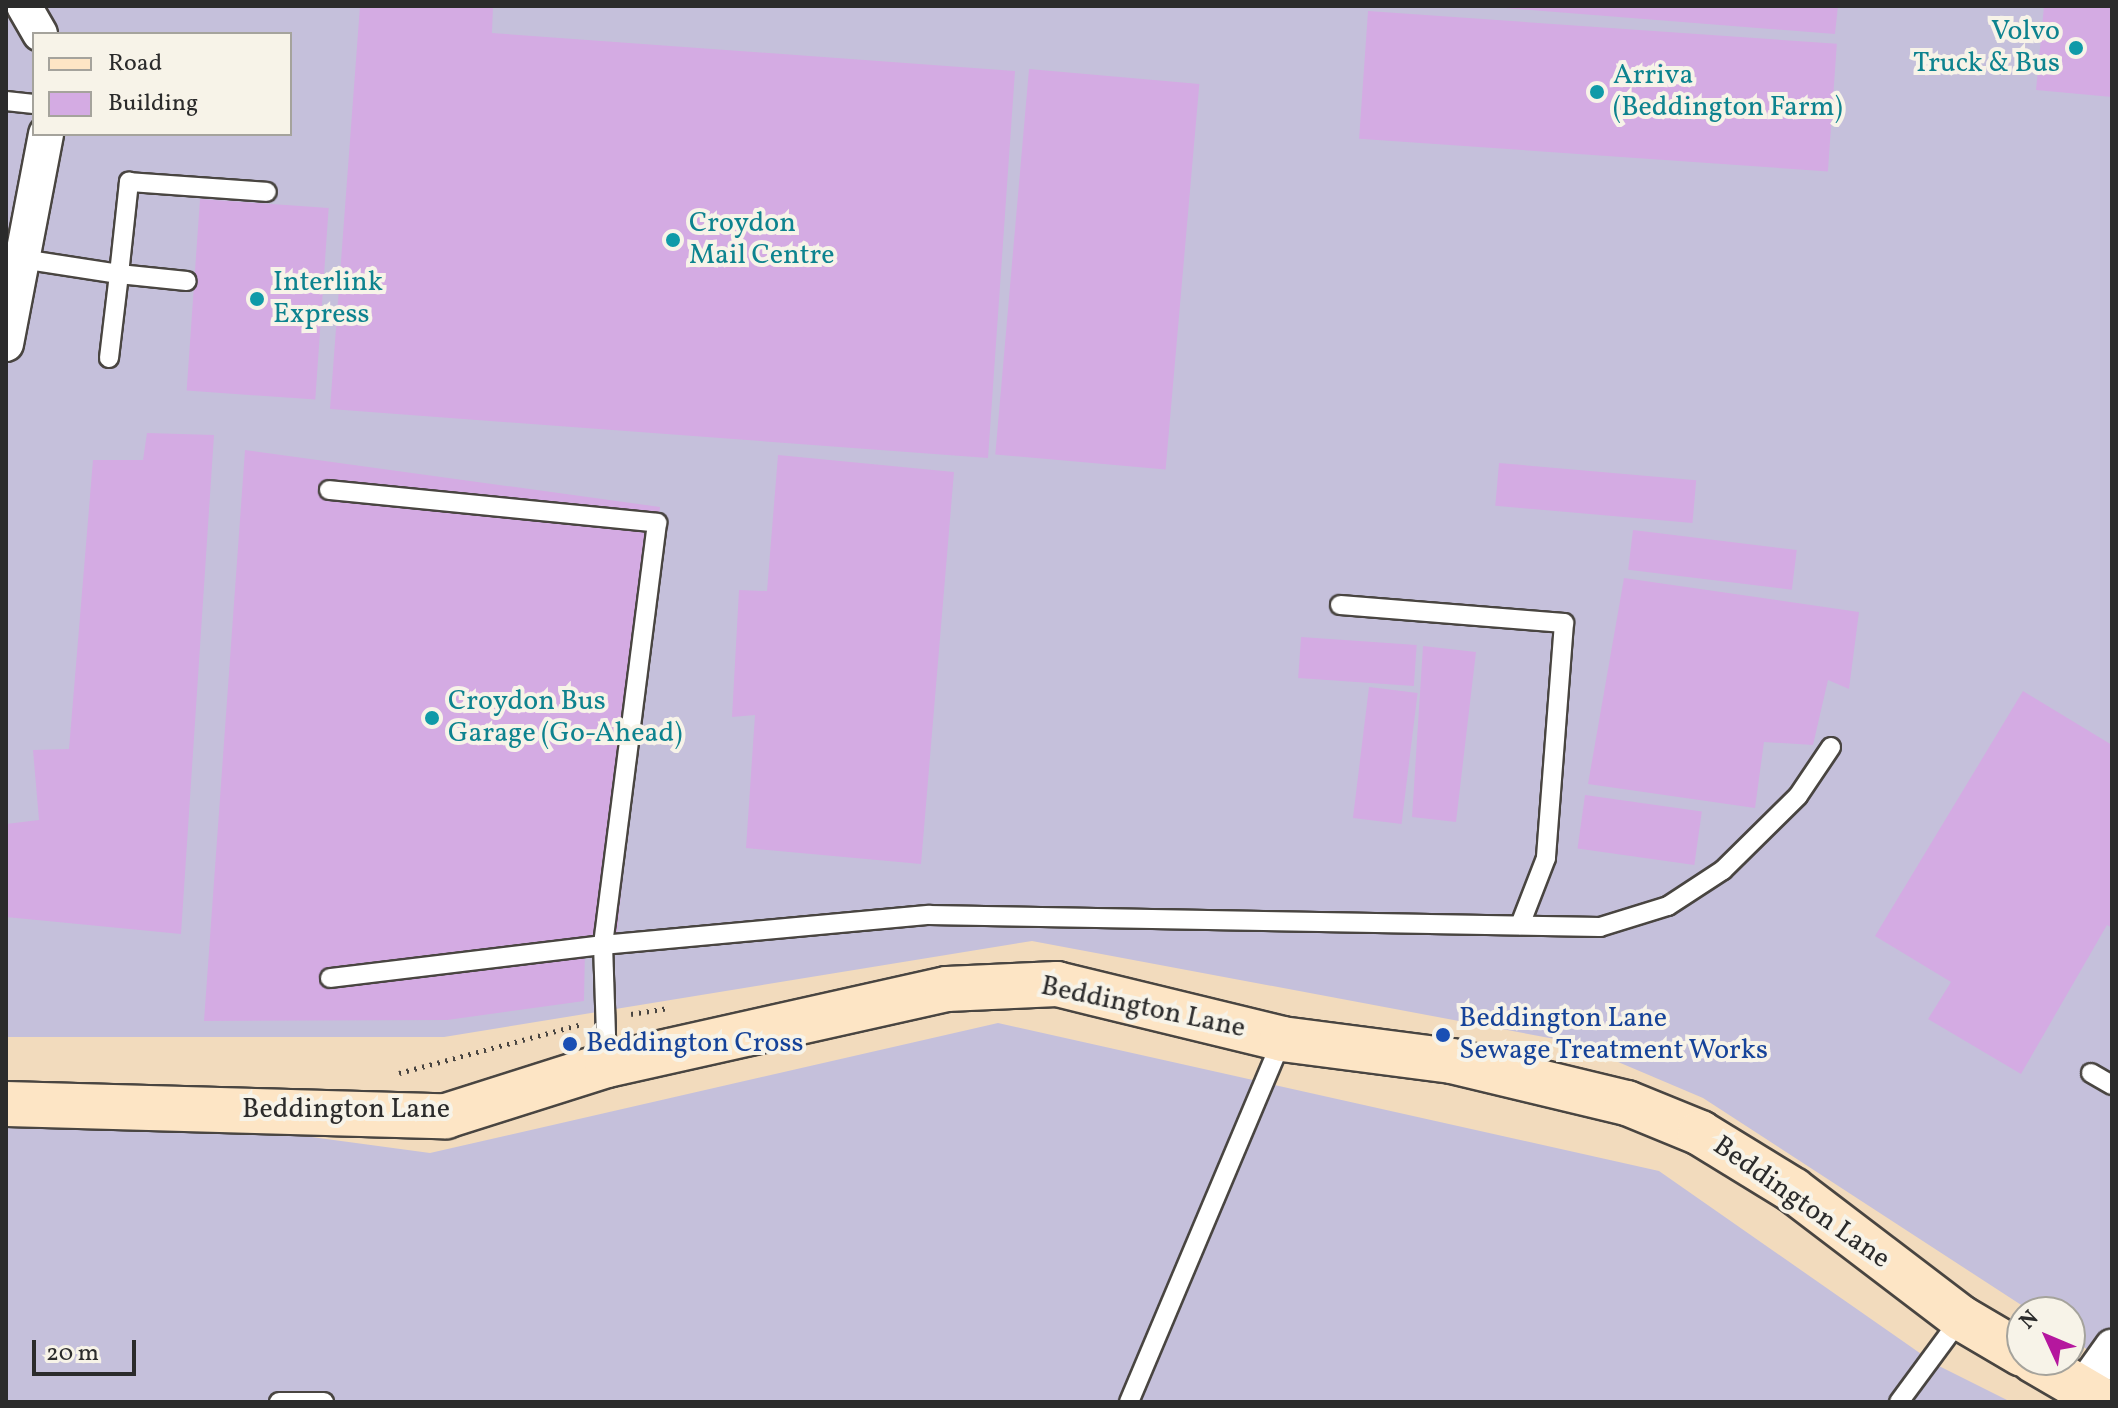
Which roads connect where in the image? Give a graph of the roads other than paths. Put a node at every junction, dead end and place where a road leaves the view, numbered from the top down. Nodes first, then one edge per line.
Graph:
1 (24, 6) edge
2 (39, 32) edge
3 (6, 101) edge
4 (32, 104) edge
5 (45, 136) edge
6 (267, 192) dead end
7 (18, 243) edge
8 (119, 274) junction
9 (187, 281) dead end
10 (6, 344) edge
11 (109, 358) dead end
12 (329, 490) dead end
13 (1340, 605) dead end
14 (1831, 747) dead end
15 (1520, 925) junction
16 (603, 945) junction
17 (330, 978) dead end
18 (1282, 1039) junction
19 (607, 1065) junction
20 (2091, 1073) dead end
21 (2112, 1085) edge
22 (6, 1104) edge
23 (1961, 1318) junction
24 (2006, 1345) edge
25 (2112, 1347) edge
26 (2061, 1376) edge
27 (2094, 1395) edge
28 (279, 1402) edge
29 (324, 1402) edge
30 (1129, 1402) edge
31 (1899, 1402) edge

1 - 2 street
3 - 4 lane
5 - 7 street
6 - 8 lane
7 - 8 lane
7 - 10 street
8 - 9 lane
8 - 11 lane
12 - 16 lane
13 - 15 lane
14 - 15 lane
15 - 16 lane
16 - 17 lane
16 - 19 lane
18 - 19 main road, Beddington Lane
18 - 23 main road, Beddington Lane
18 - 30 lane
19 - 22 main road, Beddington Lane
20 - 21 lane
23 - 24 main road, Beddington Lane
23 - 31 lane
25 - 27 street
26 - 27 main road
28 - 29 lane

